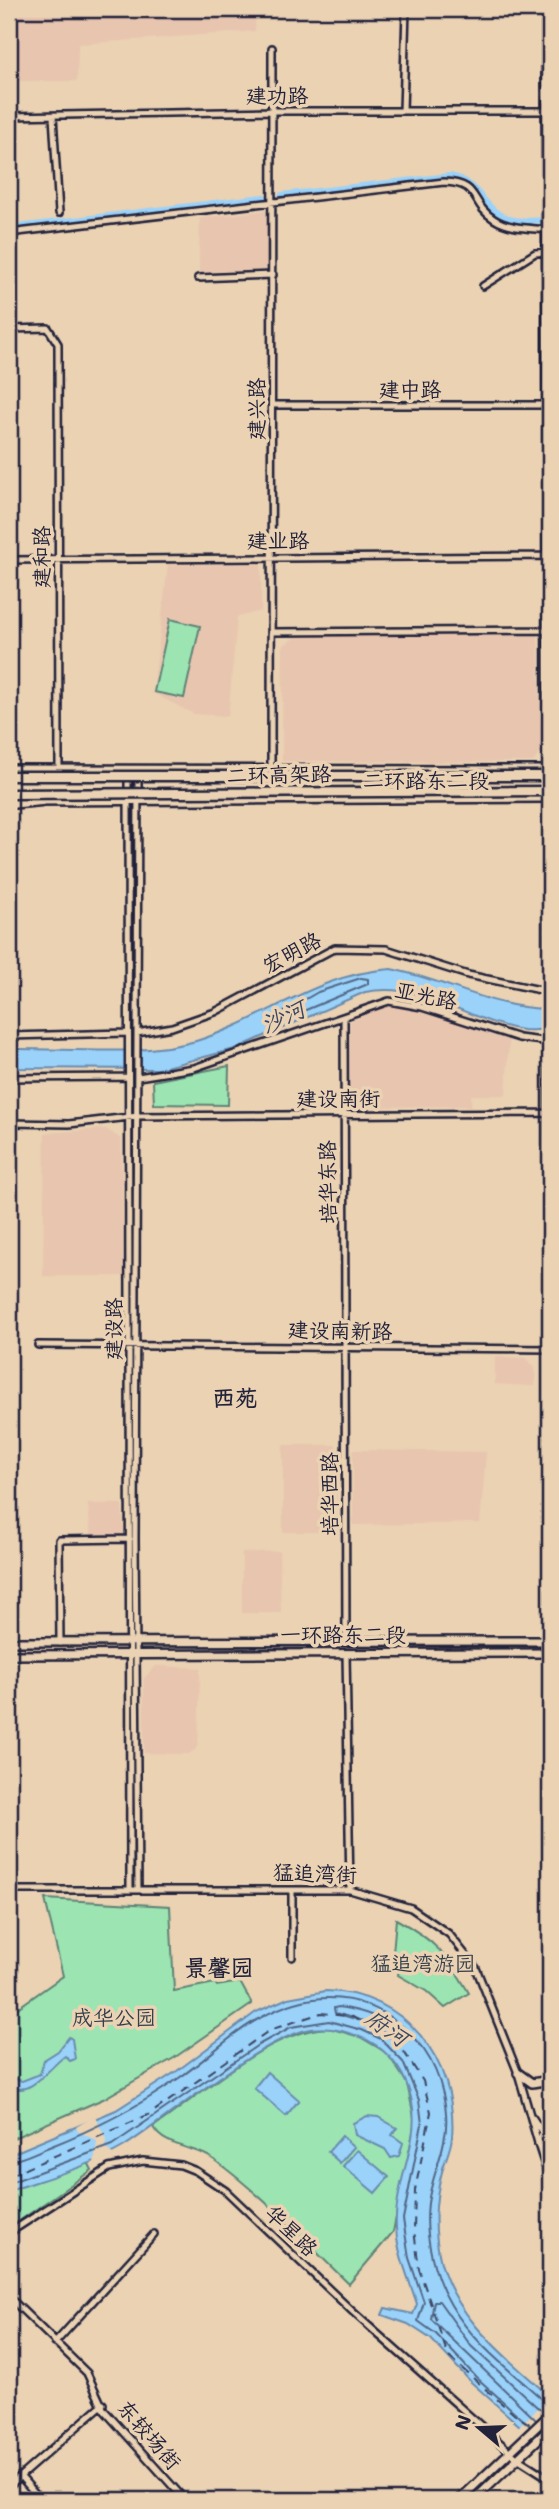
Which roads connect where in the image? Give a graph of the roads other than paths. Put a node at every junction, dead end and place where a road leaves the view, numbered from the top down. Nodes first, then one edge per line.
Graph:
1 (407, 9) edge
2 (545, 9) edge
3 (272, 48) dead end
4 (272, 111) junction
5 (403, 111) junction
6 (548, 111) edge
7 (9, 116) edge
8 (53, 116) junction
9 (274, 204) junction
10 (59, 213) dead end
11 (548, 228) junction
12 (9, 233) edge
13 (548, 252) junction
14 (273, 275) junction
15 (198, 278) dead end
16 (483, 286) dead end
17 (9, 329) edge
18 (273, 405) junction
19 (548, 405) junction
20 (549, 491) edge
21 (548, 556) junction
22 (272, 557) junction
23 (9, 560) edge
24 (58, 560) junction
25 (548, 630) junction
26 (272, 632) junction
27 (9, 769) edge
28 (59, 770) junction
29 (128, 770) junction
30 (138, 771) junction
31 (271, 771) junction
32 (549, 772) edge
33 (9, 776) edge
34 (9, 794) edge
35 (550, 796) edge
36 (41, 801) joint
37 (128, 801) junction
38 (138, 801) junction
39 (9, 803) edge
40 (550, 921) edge
41 (550, 992) edge
42 (549, 1001) edge
43 (344, 1018) junction
44 (137, 1033) junction
45 (127, 1034) junction
46 (9, 1036) edge
47 (550, 1040) edge
48 (127, 1074) junction
49 (137, 1075) junction
50 (9, 1078) edge
51 (550, 1113) edge
52 (343, 1114) junction
53 (138, 1116) junction
54 (127, 1117) junction
55 (9, 1123) edge
56 (130, 1344) junction
57 (137, 1344) junction
58 (38, 1345) dead end
59 (346, 1346) junction
60 (550, 1349) edge
61 (550, 1423) edge
62 (550, 1525) edge
63 (130, 1539) junction
64 (550, 1591) edge
65 (550, 1641) edge
66 (9, 1642) edge
67 (346, 1642) junction
68 (60, 1643) junction
69 (133, 1643) junction
70 (346, 1653) junction
71 (550, 1653) edge
72 (9, 1655) edge
73 (133, 1655) junction
74 (130, 1888) junction
75 (138, 1888) junction
76 (9, 1890) edge
77 (292, 1890) junction
78 (349, 1890) junction
79 (292, 1957) dead end
80 (518, 2073) junction
81 (550, 2080) edge
82 (550, 2116) edge
83 (532, 2118) junction
84 (545, 2138) edge
85 (550, 2154) edge
86 (550, 2178) edge
87 (9, 2233) edge
88 (154, 2234) dead end
89 (9, 2297) edge
90 (55, 2343) junction
91 (103, 2404) junction
92 (550, 2414) edge
93 (550, 2428) edge
94 (509, 2451) junction
95 (517, 2458) junction
96 (20, 2476) junction
97 (550, 2479) edge
98 (9, 2486) edge
99 (41, 2500) edge
100 (185, 2500) edge
101 (459, 2500) edge
102 (474, 2500) edge

1 - 5 street
2 - 6 street
3 - 4 street, 建兴路
4 - 5 street, 建功路
4 - 8 street, 建功路
4 - 9 street, 建兴路
5 - 6 street, 建功路
6 - 11 street
7 - 8 street, 建功路
8 - 10 street
9 - 11 street
9 - 12 street
9 - 14 street, 建兴路
11 - 13 street
13 - 16 street
13 - 19 street
14 - 15 street
14 - 18 street, 建兴路
17 - 24 street, 建和路
18 - 19 street, 建中路
18 - 22 street, 建兴路
19 - 20 street
20 - 21 street
21 - 22 street, 建业路
21 - 25 street
22 - 24 street, 建业路
22 - 26 street, 建兴路
23 - 24 street, 建业路
24 - 28 street, 建和路
25 - 26 street
25 - 32 street
26 - 31 street, 建兴路
27 - 28 main road, 二环路东二段
28 - 29 main road, 二环路东二段
29 - 30 main road, 二环路东二段
29 - 37 street, 建设路
30 - 31 main road, 二环路东二段
30 - 38 street, 建设路
31 - 32 main road, 二环路东二段
32 - 33 highway, 二环高架路, bridge
32 - 35 street
34 - 35 highway, 二环高架路, bridge
35 - 38 main road, 二环路东二段
35 - 40 street
36 - 37 main road, 二环路东二段
36 - 39 highway
37 - 38 main road, 二环路东二段
37 - 45 street, 建设路
38 - 44 street, 建设路
40 - 41 street
41 - 42 street
41 - 44 street, 宏明路
42 - 47 street
43 - 47 street, 亚光路
43 - 49 street, 亚光路
43 - 52 street, 培华东路
44 - 49 street, 建设路
45 - 46 street
45 - 48 street, 建设路
47 - 51 street
48 - 50 street
48 - 54 street, 建设路
49 - 53 street, 建设路
51 - 52 street, 建设南街
51 - 60 street
52 - 53 street, 建设南街
52 - 59 street, 培华东路
53 - 54 street, 建设南街
53 - 57 street, 建设路
54 - 55 street, 建设南街
54 - 56 street, 建设路
56 - 57 street, 建设南新路
56 - 58 street, 建设南新路
56 - 63 street, 建设路
57 - 59 street, 建设南新路
57 - 69 street, 建设路
59 - 60 street, 建设南新路
59 - 67 street, 培华西路
60 - 61 street
61 - 62 street
63 - 68 street
63 - 69 street, 建设路
64 - 65 street
65 - 67 main road, 一环路东二段
66 - 68 main road, 一环路东二段
67 - 69 main road, 一环路东二段
68 - 69 main road, 一环路东二段
69 - 73 street, 建设路
70 - 71 main road, 一环路东二段
70 - 73 main road, 一环路东二段
70 - 78 street
72 - 73 main road, 一环路东二段
73 - 74 street, 建设路
73 - 75 street, 建设路
74 - 75 street, 猛追湾街
74 - 76 street, 猛追湾街
75 - 77 street, 猛追湾街
77 - 78 street, 猛追湾街
77 - 79 street
78 - 80 street, 猛追湾街
80 - 81 main road
80 - 83 street, 猛追湾街
82 - 84 main road
83 - 84 street, 猛追湾街
83 - 84 street, 猛追湾街
84 - 85 main road, 猛追湾街
84 - 86 main road, 猛追湾街
87 - 94 street, 华星路
88 - 90 street
89 - 90 street, 东较场街
90 - 91 street, 东较场街
91 - 96 street
91 - 100 street, 东较场街
92 - 94 main road
93 - 95 main road
94 - 95 street, 华星路
94 - 101 main road
95 - 97 street, 华星路
95 - 102 main road
96 - 98 street
96 - 99 street

